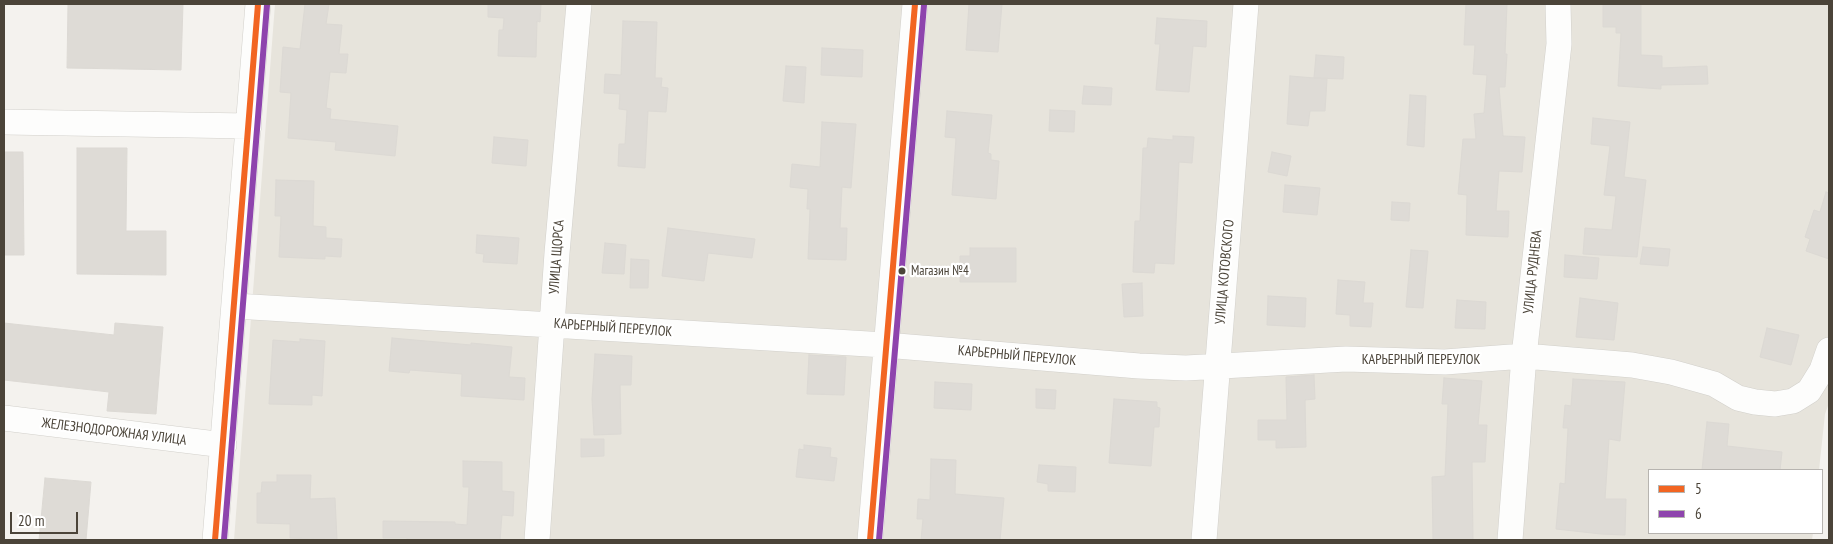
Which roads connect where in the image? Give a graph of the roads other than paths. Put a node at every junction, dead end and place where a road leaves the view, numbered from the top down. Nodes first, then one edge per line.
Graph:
1 (258, 4) edge
2 (579, 4) edge
3 (915, 4) edge
4 (1246, 4) edge
5 (1558, 4) edge
6 (4, 122) edge
7 (249, 126) junction
8 (235, 306) junction
9 (552, 325) junction
10 (885, 345) junction
11 (1829, 350) edge
12 (1524, 356) junction
13 (1218, 366) junction
14 (4, 418) edge
15 (224, 445) junction
16 (215, 540) edge
17 (537, 540) edge
18 (870, 540) edge
19 (1204, 540) edge
20 (1510, 540) edge

1 - 7 street
2 - 9 street, УЛИЦА ЩОРСА
3 - 10 street
4 - 13 street, УЛИЦА КОТОВСКОГО
5 - 12 street, УЛИЦА РУДНЕВА
6 - 7 street
7 - 8 street
8 - 9 street, КАРЬЕРНЫЙ ПЕРЕУЛОК
8 - 15 street
9 - 10 street, КАРЬЕРНЫЙ ПЕРЕУЛОК
9 - 17 street, УЛИЦА ЩОРСА
10 - 13 street, КАРЬЕРНЫЙ ПЕРЕУЛОК
10 - 18 street
11 - 12 street, КАРЬЕРНЫЙ ПЕРЕУЛОК
12 - 13 street, КАРЬЕРНЫЙ ПЕРЕУЛОК
12 - 20 street, УЛИЦА РУДНЕВА
13 - 19 street, УЛИЦА КОТОВСКОГО
14 - 15 street, ЖЕЛЕЗНОДОРОЖНАЯ УЛИЦА
15 - 16 street

